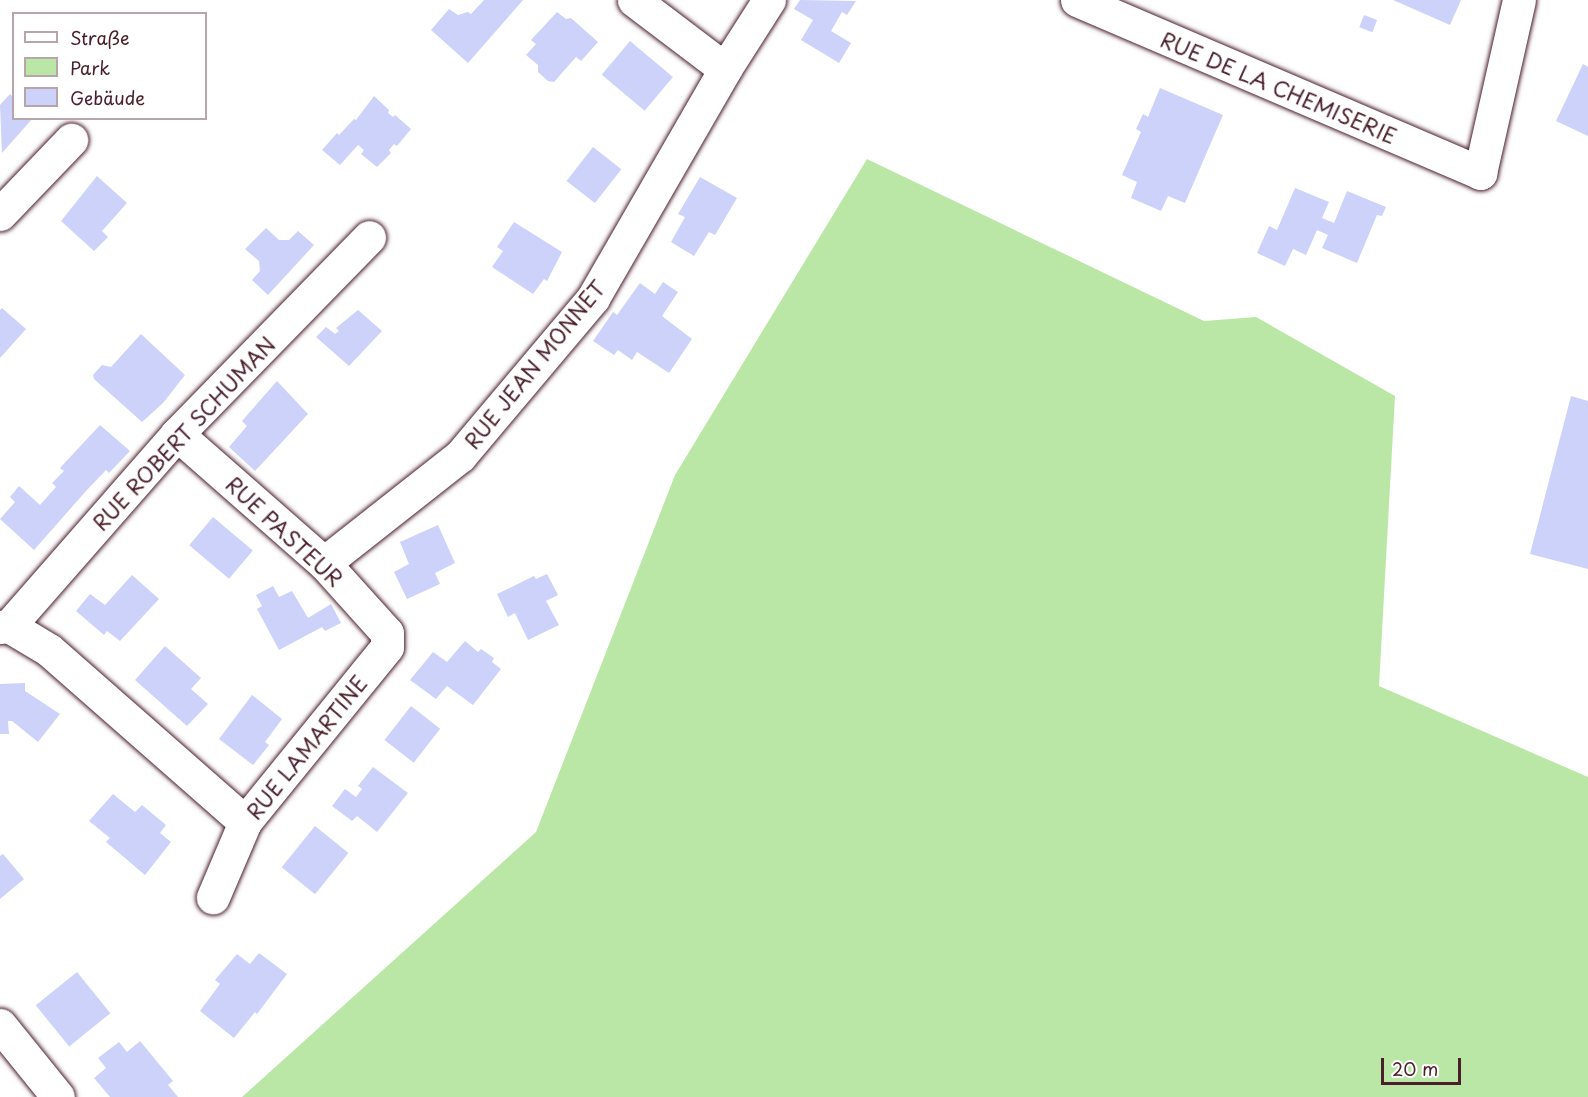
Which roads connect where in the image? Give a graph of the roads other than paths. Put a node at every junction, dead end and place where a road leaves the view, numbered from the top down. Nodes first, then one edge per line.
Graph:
1 (634, 0) edge
2 (769, 0) edge
3 (1077, 0) edge
4 (1520, 0) edge
5 (725, 69) junction
6 (71, 140) dead end
7 (0, 214) edge
8 (369, 237) dead end
9 (177, 434) junction
10 (324, 563) junction
11 (4, 626) edge
12 (387, 633) joint
13 (246, 822) junction
14 (213, 897) dead end
15 (0, 1025) edge
16 (58, 1097) edge

1 - 5 street
2 - 5 street, RUE JEAN MONNET
3 - 4 street, RUE DE LA CHEMISERIE
5 - 10 street, RUE JEAN MONNET
6 - 7 street
8 - 9 street, RUE ROBERT SCHUMAN
9 - 10 street, RUE PASTEUR
9 - 11 street, RUE ROBERT SCHUMAN
10 - 12 street, RUE PASTEUR
11 - 13 street
12 - 13 street, RUE LAMARTINE
13 - 14 street, RUE LAMARTINE
15 - 16 street

